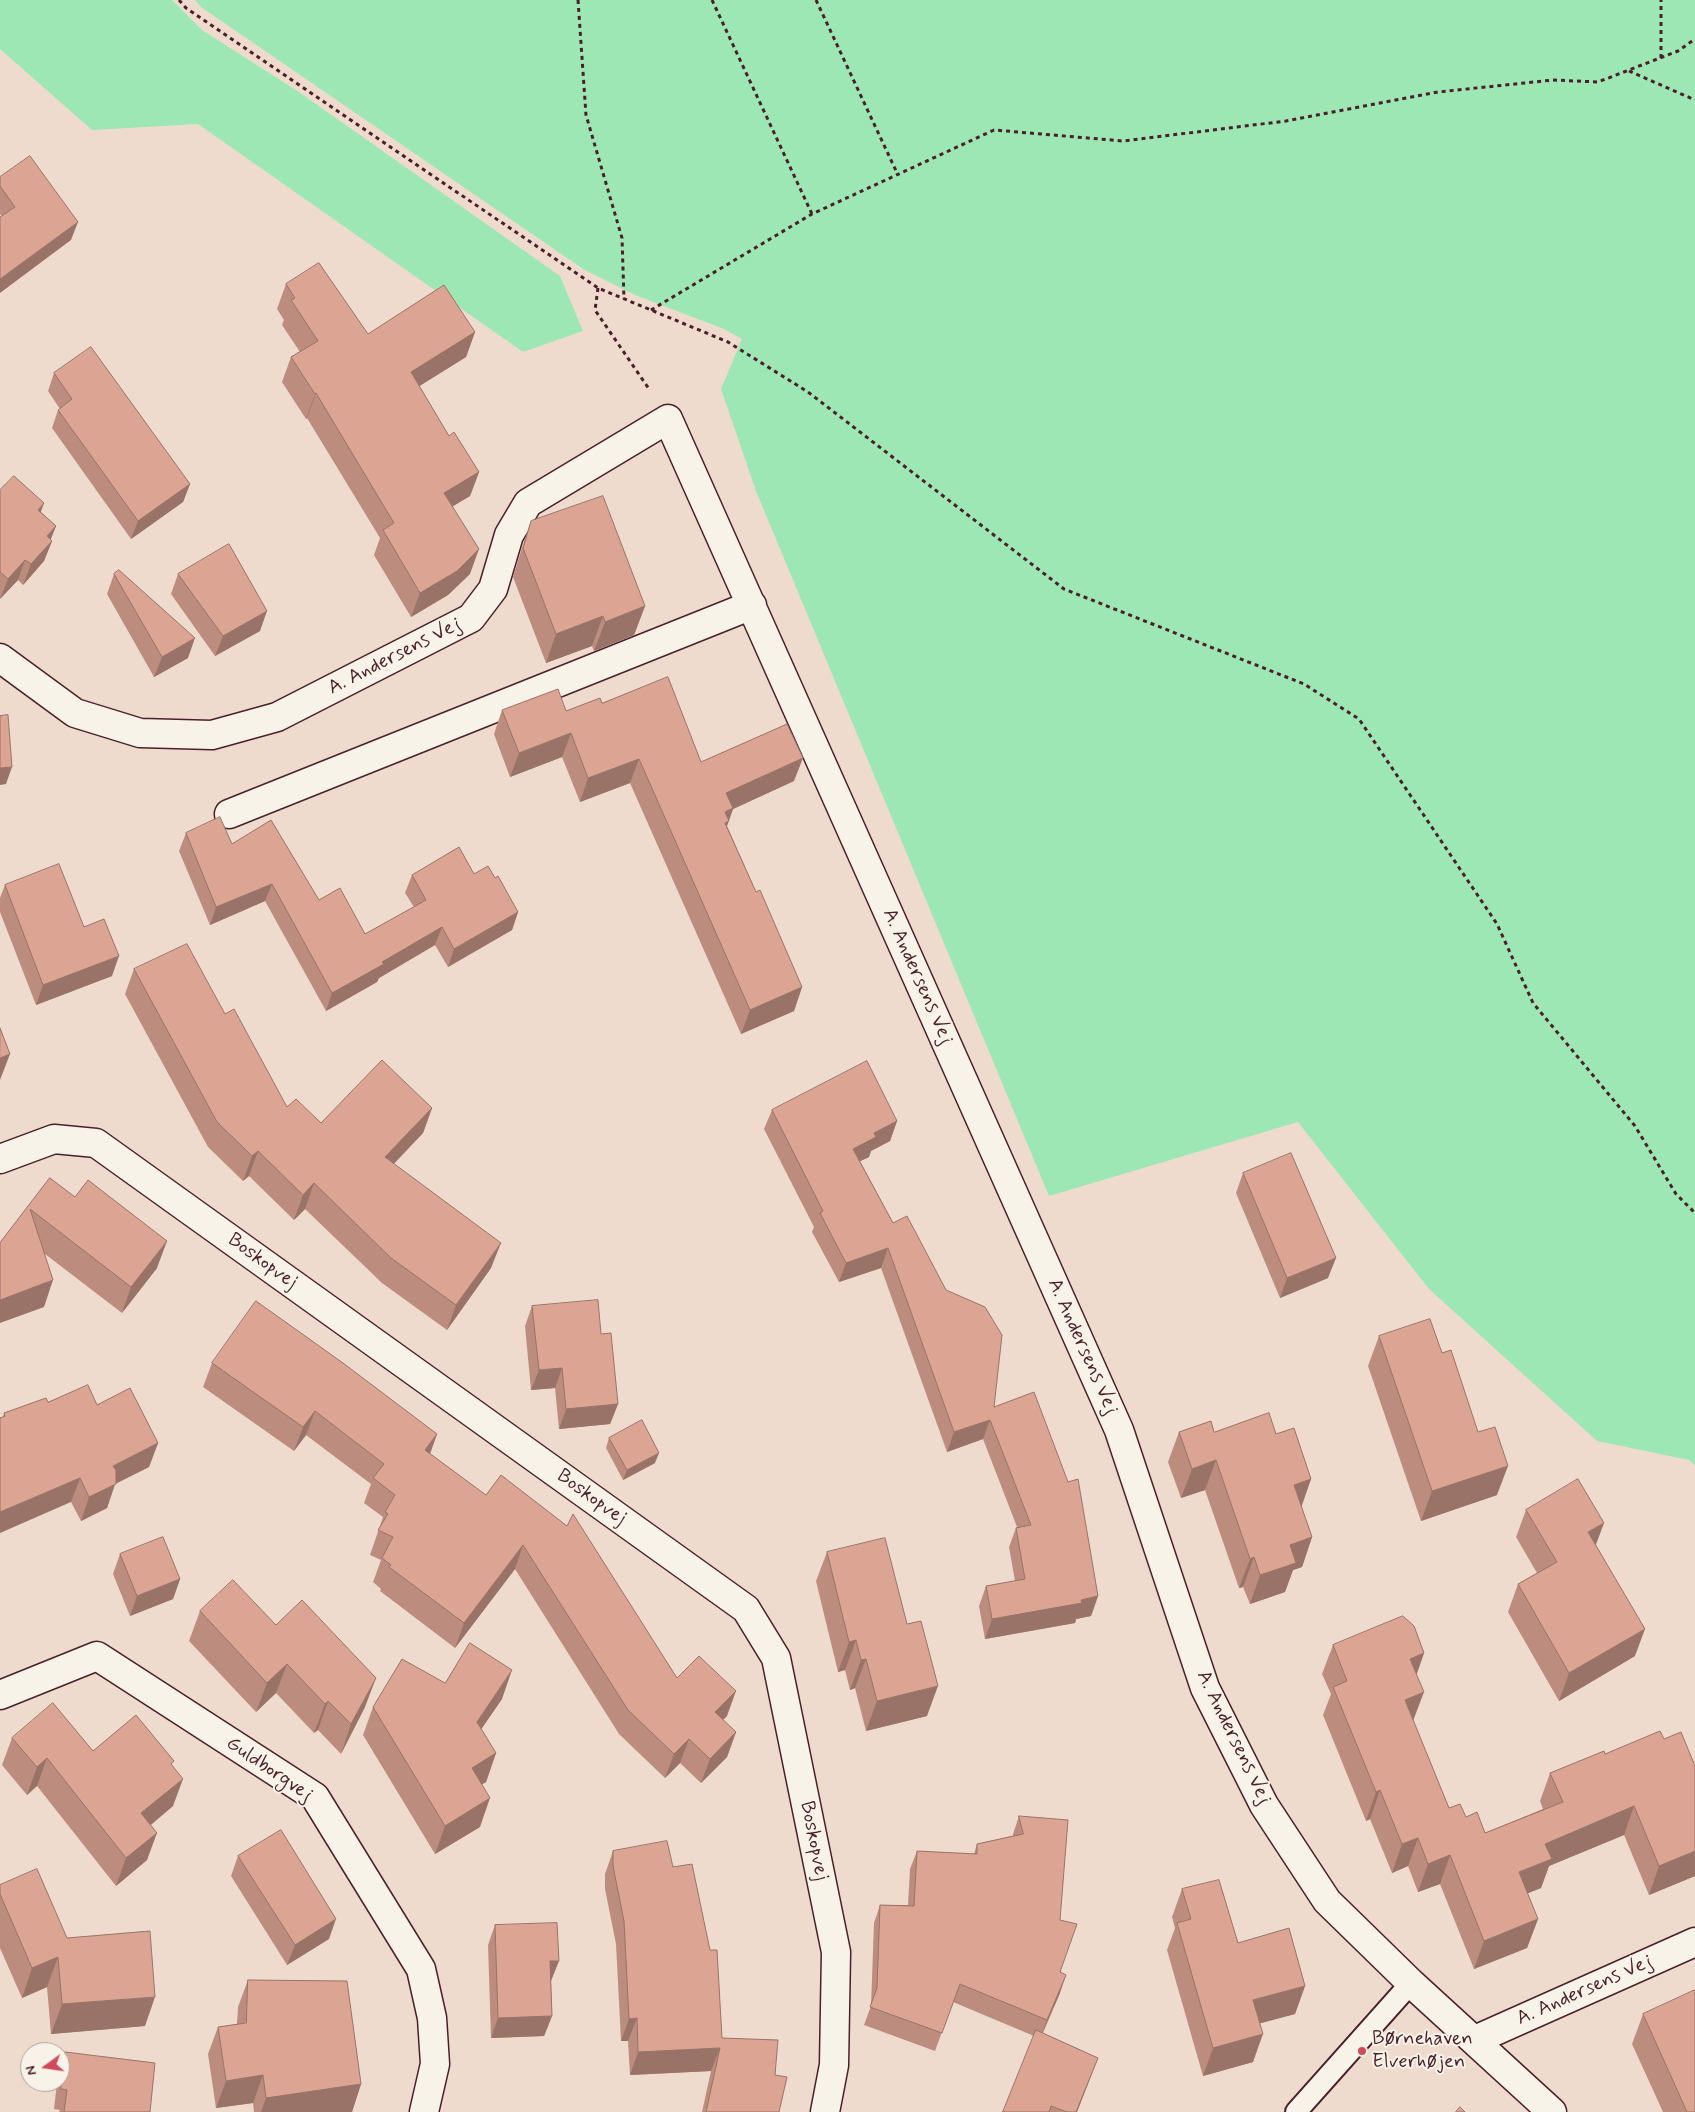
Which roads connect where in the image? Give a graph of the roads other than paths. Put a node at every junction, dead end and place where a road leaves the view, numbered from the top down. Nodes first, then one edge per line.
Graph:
1 (752, 605) junction
2 (0, 658) edge
3 (229, 814) dead end
4 (0, 1159) edge
5 (0, 1695) edge
6 (1695, 1942) edge
7 (1411, 1983) junction
8 (1475, 2040) junction
9 (424, 2112) edge
10 (825, 2112) edge
11 (1296, 2112) edge
12 (1552, 2112) edge

1 - 2 street, A. Andersens Vej
1 - 3 street
1 - 7 street, A. Andersens Vej
4 - 10 street, Boskopvej
5 - 9 street, Guldborgvej
6 - 8 street, A. Andersens Vej
7 - 8 street, A. Andersens Vej
7 - 11 lane
8 - 12 street, A. Andersens Vej

